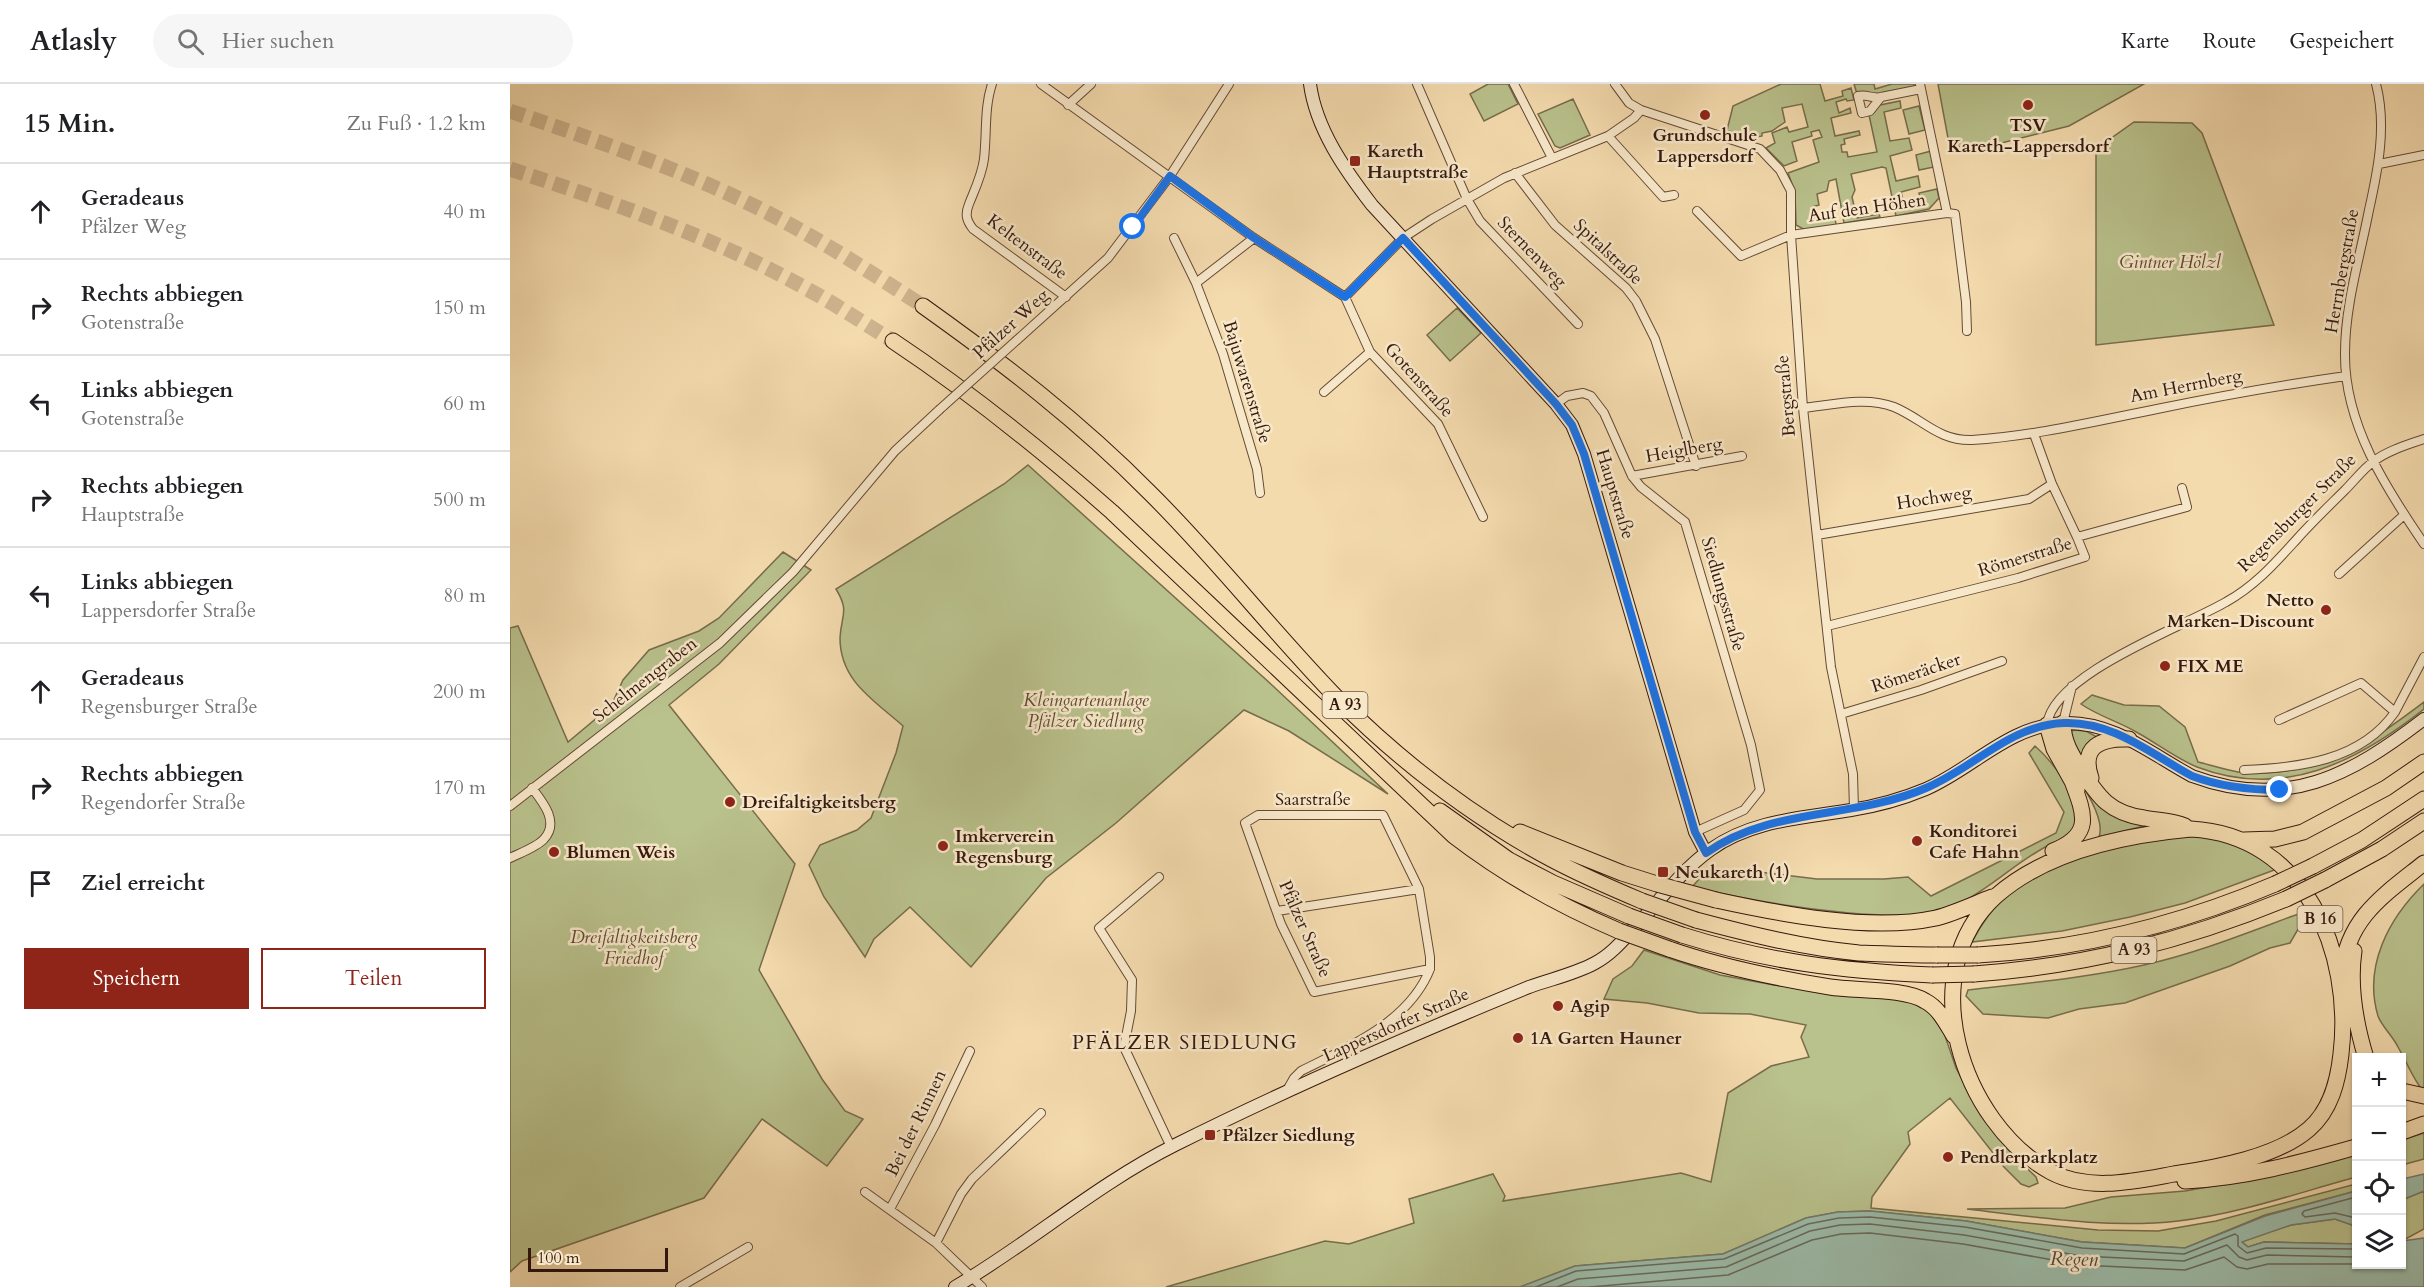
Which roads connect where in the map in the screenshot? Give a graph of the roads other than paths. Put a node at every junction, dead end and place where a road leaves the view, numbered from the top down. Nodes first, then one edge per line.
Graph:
1 (992, 84) edge
2 (1041, 84) edge
3 (1091, 84) edge
4 (1229, 84) edge
5 (1310, 84) edge
6 (1417, 84) edge
7 (1514, 84) edge
8 (1615, 84) edge
9 (2376, 84) edge
10 (1921, 87) edge
11 (1881, 97) dead end
12 (1068, 105) junction
13 (1641, 110) junction
14 (1608, 136) junction
15 (2424, 155) edge
16 (1552, 159) junction
17 (2379, 165) junction
18 (1515, 173) junction
19 (1170, 176) junction
20 (1674, 195) dead end
21 (1467, 199) junction
22 (1697, 211) dead end
23 (1947, 213) junction
24 (1791, 235) junction
25 (1174, 238) dead end
26 (1254, 238) junction
27 (1403, 238) junction
28 (1196, 283) junction
29 (1066, 297) junction
30 (1345, 297) junction
31 (923, 306) tunnel mouth
32 (1578, 324) dead end
33 (1967, 331) dead end
34 (894, 341) tunnel mouth
35 (1370, 352) junction
36 (2346, 376) junction
37 (1324, 392) dead end
38 (1556, 404) junction
39 (1803, 408) junction
40 (2034, 434) junction
41 (2424, 440) edge
42 (1742, 456) dead end
43 (2374, 461) junction
44 (1696, 465) junction
45 (1632, 476) junction
46 (2052, 484) junction
47 (2182, 488) dead end
48 (1260, 493) dead end
49 (2404, 515) junction
50 (1482, 517) dead end
51 (1817, 535) junction
52 (2077, 537) junction
53 (2424, 544) edge
54 (793, 572) joint
55 (2339, 574) dead end
56 (1827, 626) junction
57 (2424, 657) edge
58 (2002, 661) dead end
59 (2072, 685) junction
60 (2395, 712) junction
61 (1841, 714) junction
62 (2424, 719) edge
63 (2279, 720) dead end
64 (2063, 723) junction
65 (2048, 725) junction
66 (2129, 739) junction
67 (2424, 762) edge
68 (1378, 763) junction
69 (2244, 770) dead end
70 (2072, 782) junction
71 (532, 788) junction
72 (2098, 795) junction
73 (2424, 799) edge
74 (510, 806) edge
75 (1854, 810) junction
76 (1476, 814) junction
77 (2424, 821) edge
78 (1245, 823) joint
79 (2191, 829) junction
80 (1695, 832) junction
81 (2241, 840) junction
82 (2086, 848) junction
83 (1706, 853) junction
84 (510, 858) edge
85 (2424, 864) edge
86 (1160, 877) dead end
87 (1419, 889) junction
88 (1998, 894) junction
89 (1967, 906) junction
90 (1277, 911) junction
91 (2364, 915) junction
92 (1430, 969) junction
93 (2341, 985) junction
94 (2344, 1030) junction
95 (1956, 1038) junction
96 (970, 1052) dead end
97 (2354, 1053) edge
98 (2365, 1053) edge
99 (2406, 1092) edge
100 (1286, 1093) junction
101 (2424, 1096) edge
102 (2406, 1100) edge
103 (2424, 1103) edge
104 (1041, 1113) dead end
105 (2424, 1124) edge
106 (2406, 1131) edge
107 (1171, 1147) junction
108 (2352, 1148) edge
109 (2131, 1181) junction
110 (866, 1192) dead end
111 (890, 1209) junction
112 (936, 1243) junction
113 (748, 1247) dead end
114 (974, 1276) junction
115 (680, 1287) edge
116 (956, 1287) edge
117 (982, 1287) edge

1 - 29 street, Keltenstraße
2 - 12 street
3 - 12 street
4 - 19 street, Pfälzer Weg
5 - 27 street, Hauptstraße
6 - 21 street, Sternenweg
7 - 16 street
8 - 13 street, Bergstraße
9 - 17 street, Herrnbergstraße
10 - 11 street, Auf den Höhen
10 - 23 street, Auf den Höhen
12 - 19 street
13 - 14 street
13 - 24 street, Bergstraße
14 - 16 street
14 - 20 street
15 - 17 street
16 - 18 street
17 - 36 street, Herrnbergstraße
18 - 21 street
18 - 44 street, Spitalstraße
19 - 26 street
19 - 29 street, Pfälzer Weg
21 - 27 street
21 - 32 street, Sternenweg
22 - 24 street, Auf den Höhen
23 - 24 street, Auf den Höhen
23 - 33 street, Auf den Höhen
24 - 39 street, Bergstraße
25 - 28 street, Bajuwarenstraße
26 - 28 street
26 - 30 street
27 - 30 street
27 - 38 street, Hauptstraße
28 - 48 street, Bajuwarenstraße
29 - 54 street, Pfälzer Weg, bridge
30 - 35 street, Gotenstraße
31 - 76 highway, A 93
34 - 68 highway, A 93
35 - 37 street
35 - 50 street, Gotenstraße
36 - 40 street, Am Herrnberg
36 - 43 street, Herrnbergstraße
38 - 45 street, Siedlungsstraße
38 - 80 street, Hauptstraße
39 - 40 street, Am Herrnberg
39 - 51 street, Bergstraße
40 - 46 street
41 - 43 street, Regensburger Straße
42 - 44 street, Heiglberg
43 - 49 street, Herrnbergstraße
43 - 59 street, Regensburger Straße
44 - 45 street, Heiglberg
45 - 80 street, Siedlungsstraße
46 - 51 street, Hochweg
46 - 52 street
47 - 52 street, Römerstraße
49 - 53 street, Herrnbergstraße
49 - 55 street
51 - 56 street, Bergstraße
52 - 56 street, Römerstraße
54 - 71 street, Schelmengraben
56 - 61 street, Bergstraße
57 - 60 street
58 - 61 street, Römeräcker
59 - 64 street
59 - 65 street, Regensburger Straße
60 - 63 street
60 - 69 street
61 - 75 street, Bergstraße
62 - 66 street
64 - 65 street
64 - 66 street
64 - 72 highway, B 16
65 - 70 highway
65 - 75 street
66 - 72 highway
67 - 81 highway
68 - 77 highway, A 93, bridge
68 - 95 highway, bridge
70 - 82 highway
70 - 89 highway
71 - 74 street, Schelmengraben
71 - 84 street
72 - 79 highway, B 16
73 - 76 highway, A 93, bridge
75 - 83 street, Lappersdorfer Straße
76 - 89 highway, bridge
78 - 87 street, Saarstraße
78 - 90 street, Pfälzer Straße
79 - 81 highway, B 16
79 - 82 highway, B 16
80 - 83 street, Hauptstraße
81 - 93 highway, B 16
82 - 88 highway, B 16
83 - 100 street, Lappersdorfer Straße
85 - 91 highway
86 - 107 street
87 - 90 street
87 - 92 street
88 - 89 highway
88 - 95 highway, B 16
90 - 92 street, Pfälzer Straße
91 - 93 highway
91 - 98 highway
92 - 100 street
93 - 94 highway, B 16
94 - 97 highway, B 16
94 - 109 highway, B 16
95 - 109 highway, B 16
96 - 111 street, Bei der Rinnen
99 - 101 highway
100 - 107 street, Lappersdorfer Straße
102 - 103 highway
104 - 112 street
105 - 106 highway
107 - 114 street, Lappersdorfer Straße
108 - 109 highway, B 16
110 - 111 street
111 - 112 street
112 - 114 street
113 - 115 street
114 - 116 street, Lappersdorfer Straße
114 - 117 street

